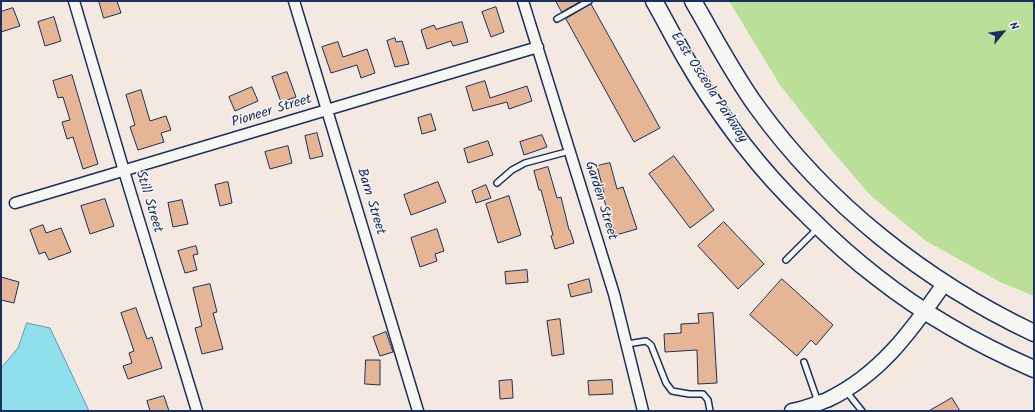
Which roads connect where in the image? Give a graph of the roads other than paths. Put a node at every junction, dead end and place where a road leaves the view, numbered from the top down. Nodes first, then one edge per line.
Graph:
1 (74, 1) edge
2 (294, 1) edge
3 (523, 1) edge
4 (590, 1) edge
5 (654, 1) edge
6 (693, 1) edge
7 (557, 19) dead end
8 (538, 47) junction
9 (328, 110) junction
10 (570, 151) junction
11 (124, 170) junction
12 (497, 183) dead end
13 (15, 203) dead end
14 (819, 227) junction
15 (786, 260) dead end
16 (944, 284) junction
17 (925, 312) junction
18 (1034, 332) edge
19 (627, 344) junction
20 (804, 362) dead end
21 (1034, 369) edge
22 (846, 390) junction
23 (819, 403) junction
24 (197, 411) edge
25 (418, 411) edge
26 (644, 411) edge
27 (710, 411) edge
28 (792, 411) edge
29 (862, 411) edge

1 - 11 street, Still Street
2 - 9 street, Barn Street
3 - 8 street, Garden Street
4 - 7 lane
5 - 14 main road, East Osceola Parkway
6 - 16 main road
8 - 9 street, Pioneer Street
8 - 10 street, Garden Street
9 - 11 street, Pioneer Street
9 - 25 street, Barn Street
10 - 12 lane
10 - 19 street, Garden Street
11 - 13 street, Pioneer Street
11 - 24 street, Still Street
14 - 15 lane
14 - 17 main road, East Osceola Parkway
16 - 17 street
16 - 18 main road
17 - 21 main road, East Osceola Parkway
17 - 22 street
19 - 26 street, Garden Street
19 - 27 lane
20 - 23 lane
22 - 23 street
22 - 29 lane
23 - 28 street

